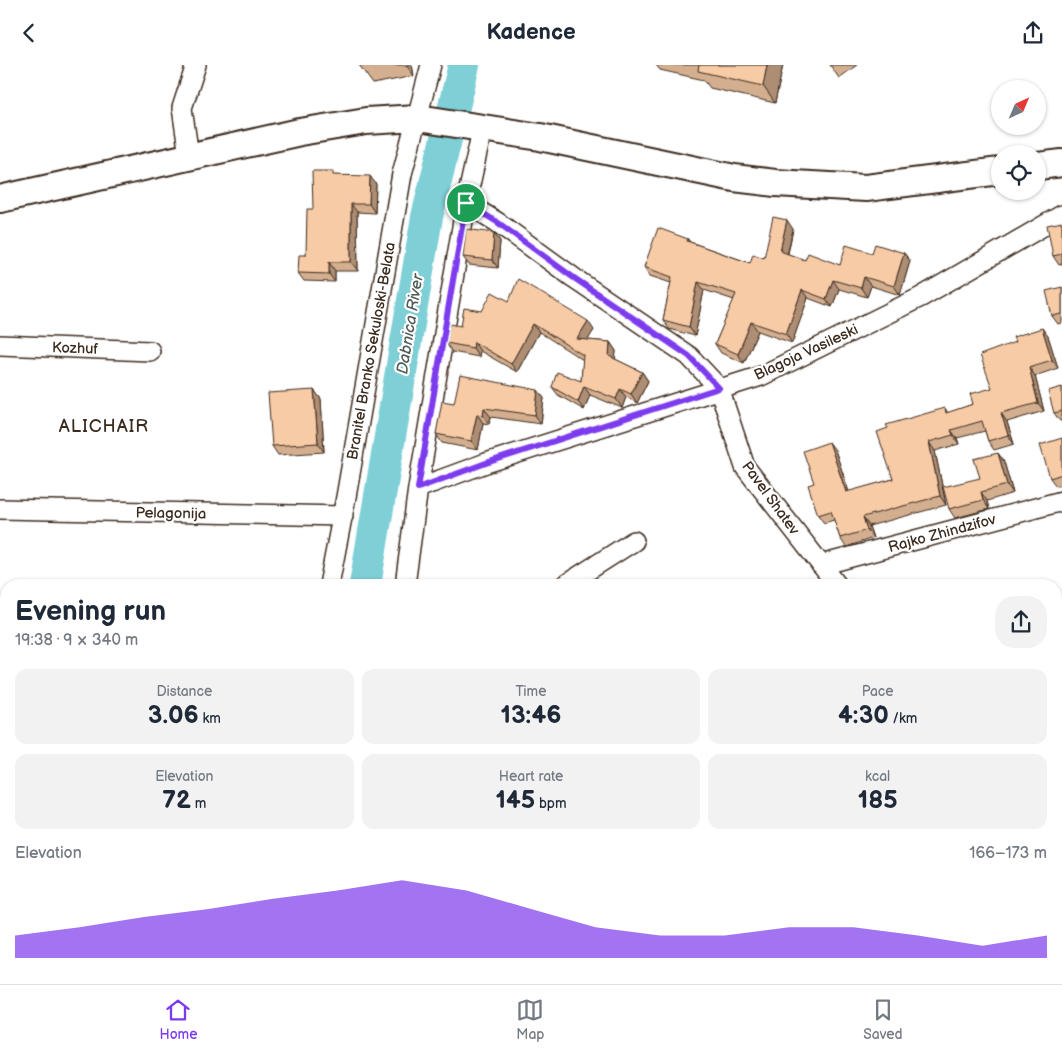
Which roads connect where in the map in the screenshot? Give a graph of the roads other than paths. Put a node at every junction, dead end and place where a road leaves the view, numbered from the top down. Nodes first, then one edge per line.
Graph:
1 (196, 65) edge
2 (431, 65) edge
3 (418, 118) junction
4 (484, 126) junction
5 (189, 156) junction
6 (1062, 163) edge
7 (1046, 165) edge
8 (991, 172) edge
9 (0, 199) edge
10 (466, 203) junction
11 (1062, 215) edge
12 (0, 345) edge
13 (150, 351) dead end
14 (719, 388) junction
15 (418, 488) junction
16 (1062, 501) edge
17 (0, 509) edge
18 (343, 516) junction
19 (634, 541) dead end
20 (821, 565) junction
21 (329, 579) edge
22 (406, 579) edge
23 (574, 579) edge
24 (832, 579) edge

1 - 5 street
2 - 3 street, Branitel Branko Sekuloski-Belata
3 - 4 main road
3 - 5 main road
3 - 18 street, Branitel Branko Sekuloski-Belata
4 - 8 main road
4 - 10 street
5 - 9 main road
6 - 7 main road
10 - 14 street, Pavel Shatev
10 - 15 street
11 - 14 street, Blagoja Vasileski
12 - 13 street, Kozhuf
14 - 15 street, Blagoja Vasileski
14 - 20 street, Pavel Shatev
15 - 22 street
16 - 20 street, Rajko Zhindzifov
17 - 18 street, Pelagonija
18 - 21 street, Branitel Branko Sekuloski-Belata
19 - 23 street
20 - 24 street, Pavel Shatev

